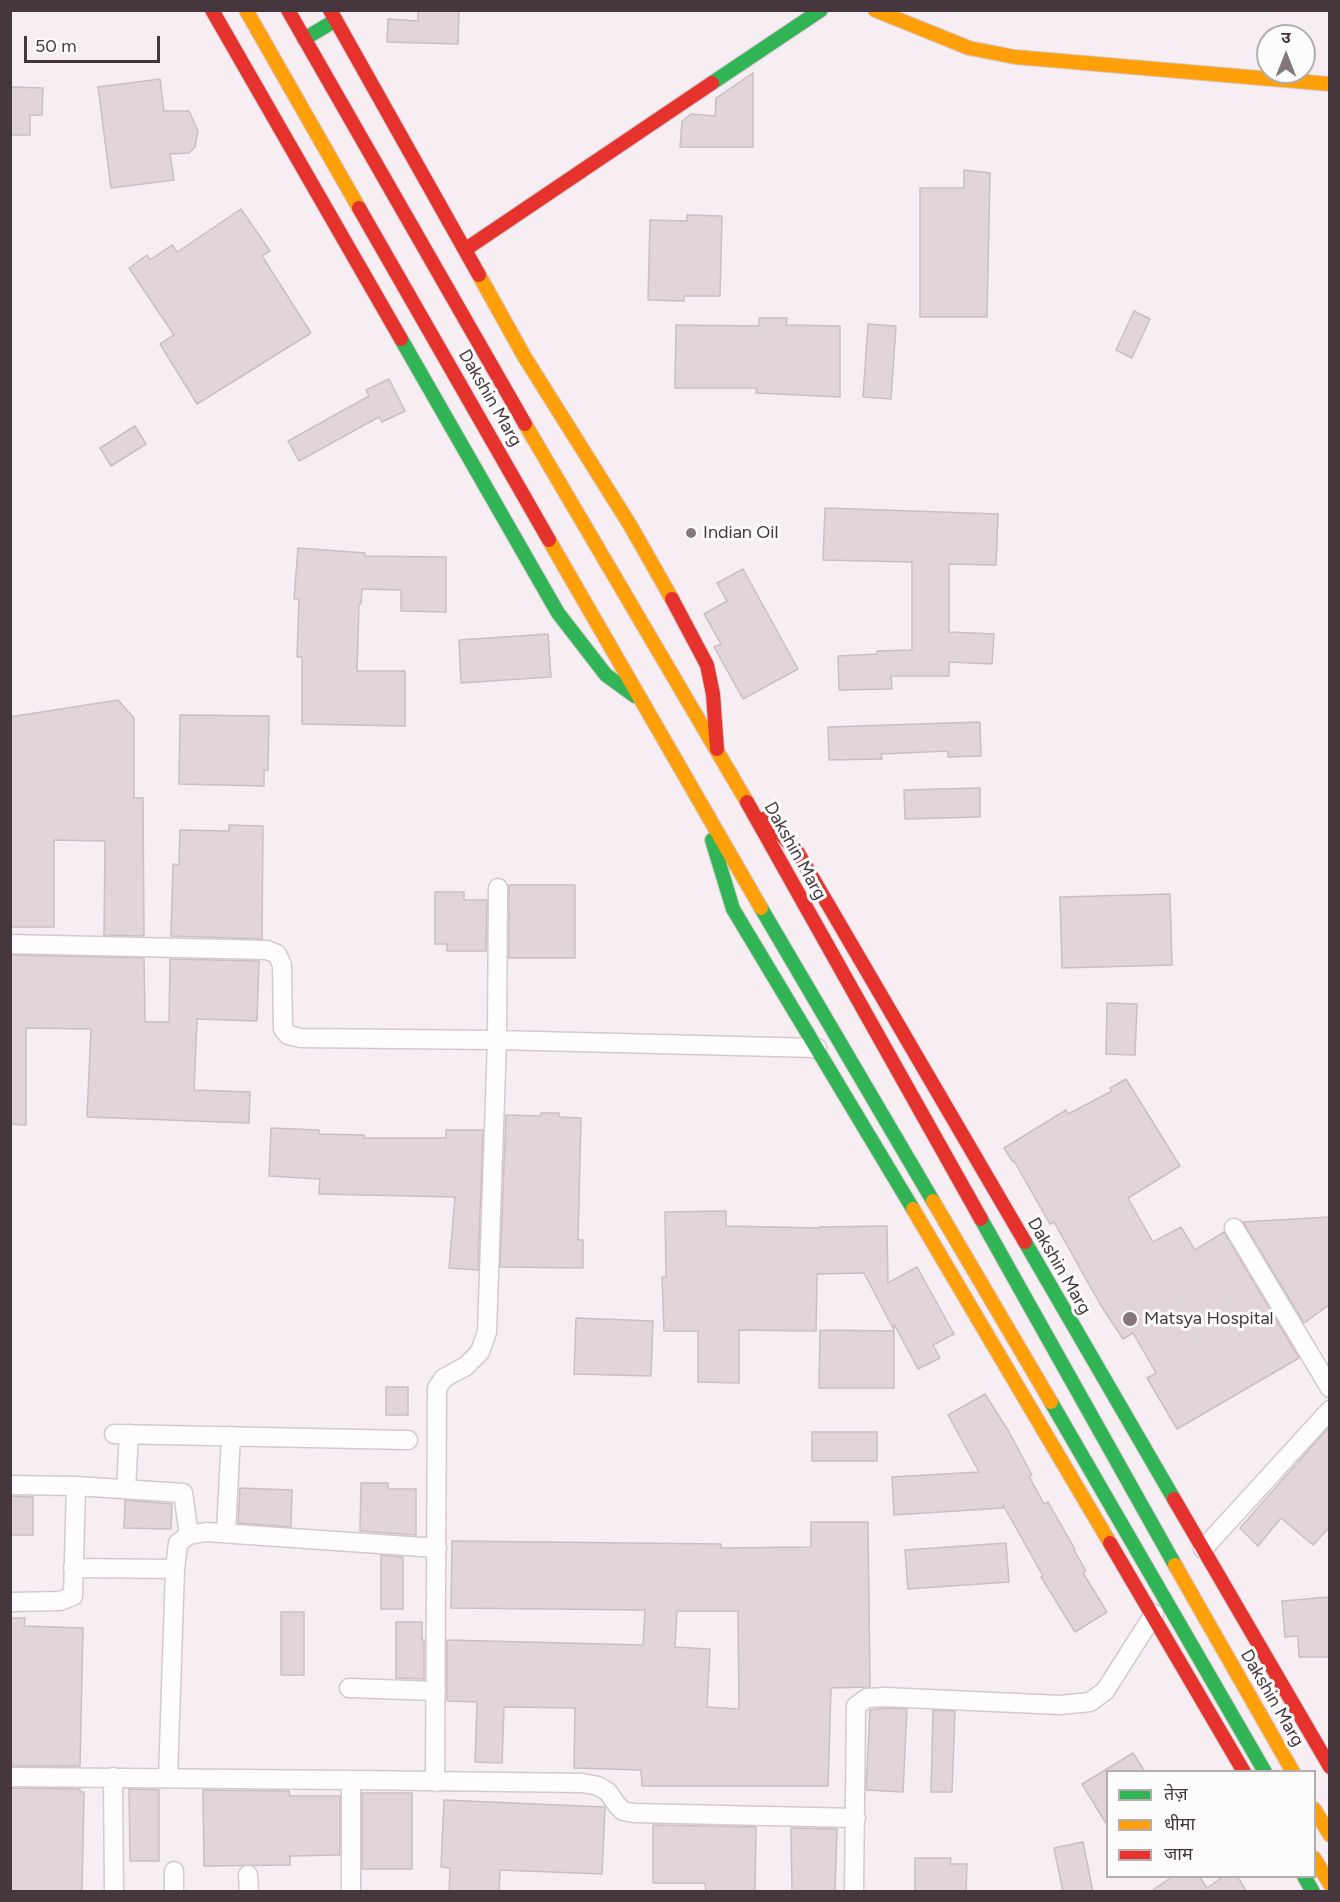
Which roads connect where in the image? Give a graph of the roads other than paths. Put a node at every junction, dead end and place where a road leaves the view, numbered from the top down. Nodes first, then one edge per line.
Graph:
1 (212, 10) edge
2 (246, 10) edge
3 (288, 10) edge
4 (820, 10) edge
5 (875, 10) edge
6 (333, 15) edge
7 (304, 39) junction
8 (1329, 84) edge
9 (466, 249) junction
10 (642, 700) junction
11 (717, 751) junction
12 (743, 794) junction
13 (701, 805) junction
14 (498, 888) dead end
15 (10, 944) edge
16 (497, 1040) junction
17 (817, 1048) junction
18 (1234, 1228) dead end
19 (1329, 1388) edge
20 (1329, 1410) edge
21 (231, 1436) junction
22 (408, 1440) dead end
23 (10, 1485) edge
24 (76, 1486) junction
25 (126, 1490) junction
26 (225, 1533) junction
27 (189, 1535) junction
28 (437, 1548) junction
29 (1203, 1550) junction
30 (73, 1568) junction
31 (176, 1569) junction
32 (10, 1602) edge
33 (1154, 1614) junction
34 (349, 1688) dead end
35 (436, 1691) junction
36 (1310, 1765) edge
37 (1243, 1770) edge
38 (1264, 1770) edge
39 (10, 1777) edge
40 (113, 1777) junction
41 (168, 1778) junction
42 (351, 1780) junction
43 (435, 1782) junction
44 (1316, 1812) edge
45 (856, 1818) junction
46 (1329, 1835) edge
47 (1316, 1861) edge
48 (174, 1870) dead end
49 (1305, 1878) edge
50 (1329, 1884) edge
51 (114, 1892) edge
52 (174, 1892) edge
53 (351, 1892) edge
54 (854, 1892) edge
55 (1313, 1892) edge

1 - 10 main road
2 - 10 main road, Dakshin Marg
3 - 7 main road, Dakshin Marg
4 - 9 main road
5 - 8 main road
6 - 7 main road
6 - 9 main road
7 - 11 main road, Dakshin Marg
9 - 11 main road
10 - 13 main road, Dakshin Marg
11 - 12 main road, Dakshin Marg
12 - 29 main road, Dakshin Marg
12 - 36 main road, Dakshin Marg
13 - 17 main road, Dakshin Marg
13 - 38 main road, Dakshin Marg
14 - 16 street
15 - 16 street
16 - 17 street
16 - 28 street
17 - 33 main road, Dakshin Marg
18 - 19 street
20 - 29 street
21 - 22 street
21 - 25 street
21 - 26 street
23 - 24 street
24 - 25 street
24 - 30 street
25 - 27 street
26 - 27 street
26 - 28 street
27 - 31 street
28 - 35 street
29 - 36 main road, Dakshin Marg
30 - 31 street
30 - 32 street
31 - 41 street
33 - 37 main road, Dakshin Marg
33 - 45 street
34 - 35 street
35 - 43 street
39 - 40 street
40 - 41 street
40 - 51 street
41 - 42 street
42 - 43 street
42 - 53 street
43 - 45 street
44 - 46 main road
45 - 54 street
47 - 50 main road
48 - 52 street
49 - 55 main road

